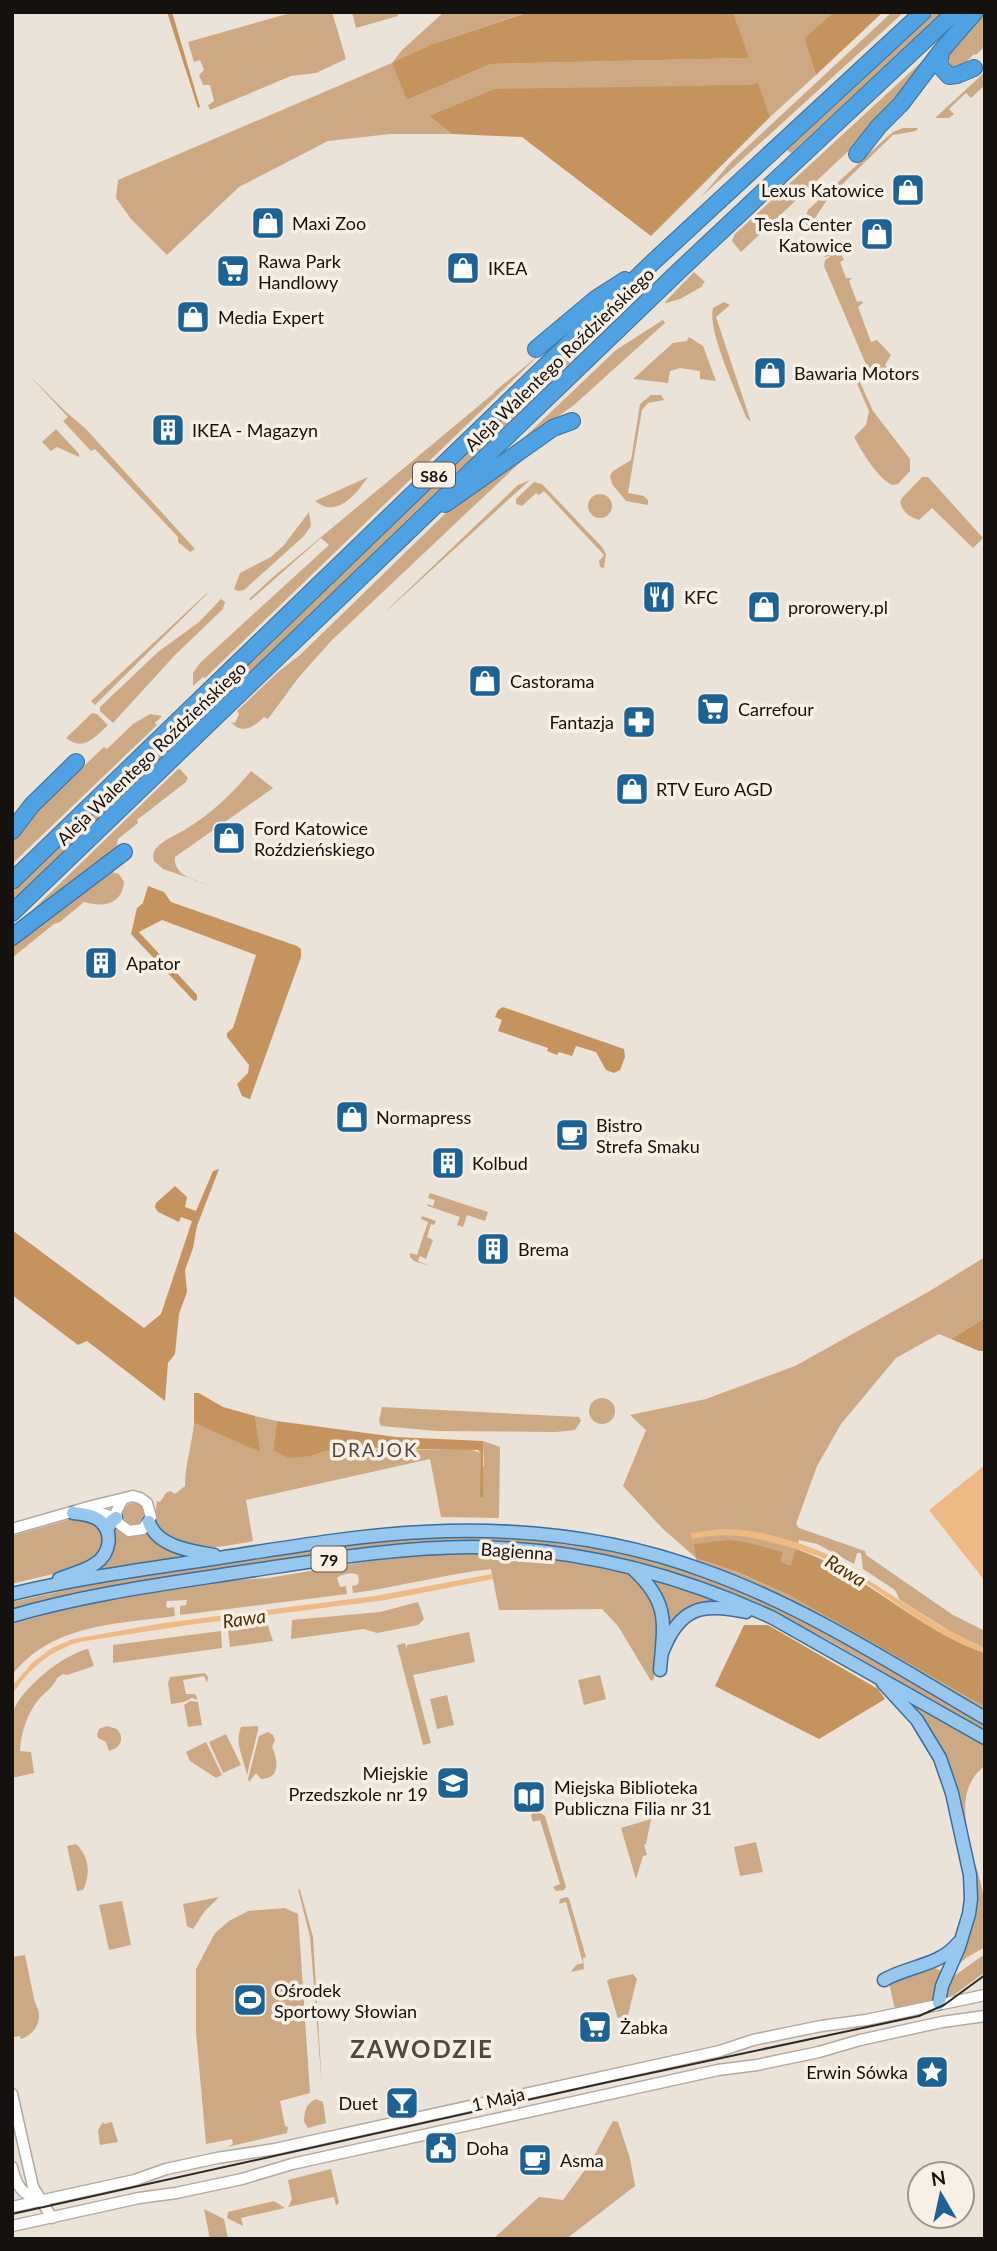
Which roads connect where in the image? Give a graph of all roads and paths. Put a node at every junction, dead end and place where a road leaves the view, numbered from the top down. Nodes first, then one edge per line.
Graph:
1 (912, 12) edge
2 (923, 12) edge
3 (956, 12) edge
4 (975, 12) edge
5 (904, 30) junction
6 (941, 51) junction
7 (974, 68) dead end
8 (857, 154) dead end
9 (653, 262) junction
10 (536, 349) dead end
11 (572, 421) dead end
12 (416, 522) junction
13 (76, 762) dead end
14 (12, 831) edge
15 (124, 852) dead end
16 (12, 881) edge
17 (12, 913) edge
18 (12, 937) edge
19 (123, 1499) junction
20 (73, 1513) junction
21 (116, 1518) junction
22 (149, 1522) junction
23 (12, 1529) edge
24 (107, 1531) junction
25 (229, 1557) junction
26 (630, 1567) junction
27 (29, 1590) junction
28 (12, 1594) edge
29 (12, 1616) edge
30 (773, 1618) junction
31 (662, 1653) junction
32 (660, 1670) dead end
33 (881, 1680) junction
34 (985, 1718) edge
35 (985, 1738) edge
36 (960, 1940) junction
37 (884, 1980) dead end
38 (985, 1995) edge
39 (939, 2003) junction
40 (985, 2017) edge
41 (942, 2022) junction
42 (12, 2094) edge
43 (13, 2173) edge
44 (12, 2194) edge
45 (40, 2201) junction
46 (12, 2207) edge
47 (52, 2218) junction
48 (12, 2226) edge

1 - 5 highway
2 - 5 highway, Aleja Walentego Roździeńskiego / S86
3 - 12 highway, Aleja Walentego Roździeńskiego / S86
4 - 6 highway
5 - 9 highway, Aleja Walentego Roździeńskiego / S86
6 - 7 highway
6 - 8 highway
9 - 10 highway
9 - 16 highway, Aleja Walentego Roździeńskiego / S86
11 - 12 highway
12 - 17 highway, Aleja Walentego Roździeńskiego / S86
13 - 14 highway
15 - 18 highway
19 - 20 street
19 - 21 street
19 - 22 street
20 - 21 street
20 - 23 street
20 - 24 main road
21 - 22 street
21 - 24 main road
22 - 25 main road
24 - 27 main road
25 - 27 main road, Bagienna / 79
25 - 34 main road, Bagienna / 79
26 - 29 main road, Bagienna / 79
26 - 30 main road, Bagienna / 79
26 - 31 main road
27 - 28 main road, Bagienna / 79
30 - 31 main road
30 - 33 main road, Bagienna / 79
31 - 32 main road
33 - 35 main road, Bagienna / 79
33 - 36 main road
36 - 37 main road
36 - 39 main road
38 - 39 street, 1 Maja
39 - 41 street
39 - 45 street, 1 Maja
40 - 41 street, 1 Maja
41 - 47 street, 1 Maja
42 - 45 street
43 - 44 street
43 - 45 street
45 - 46 street, 1 Maja
45 - 47 street
47 - 48 street, 1 Maja

